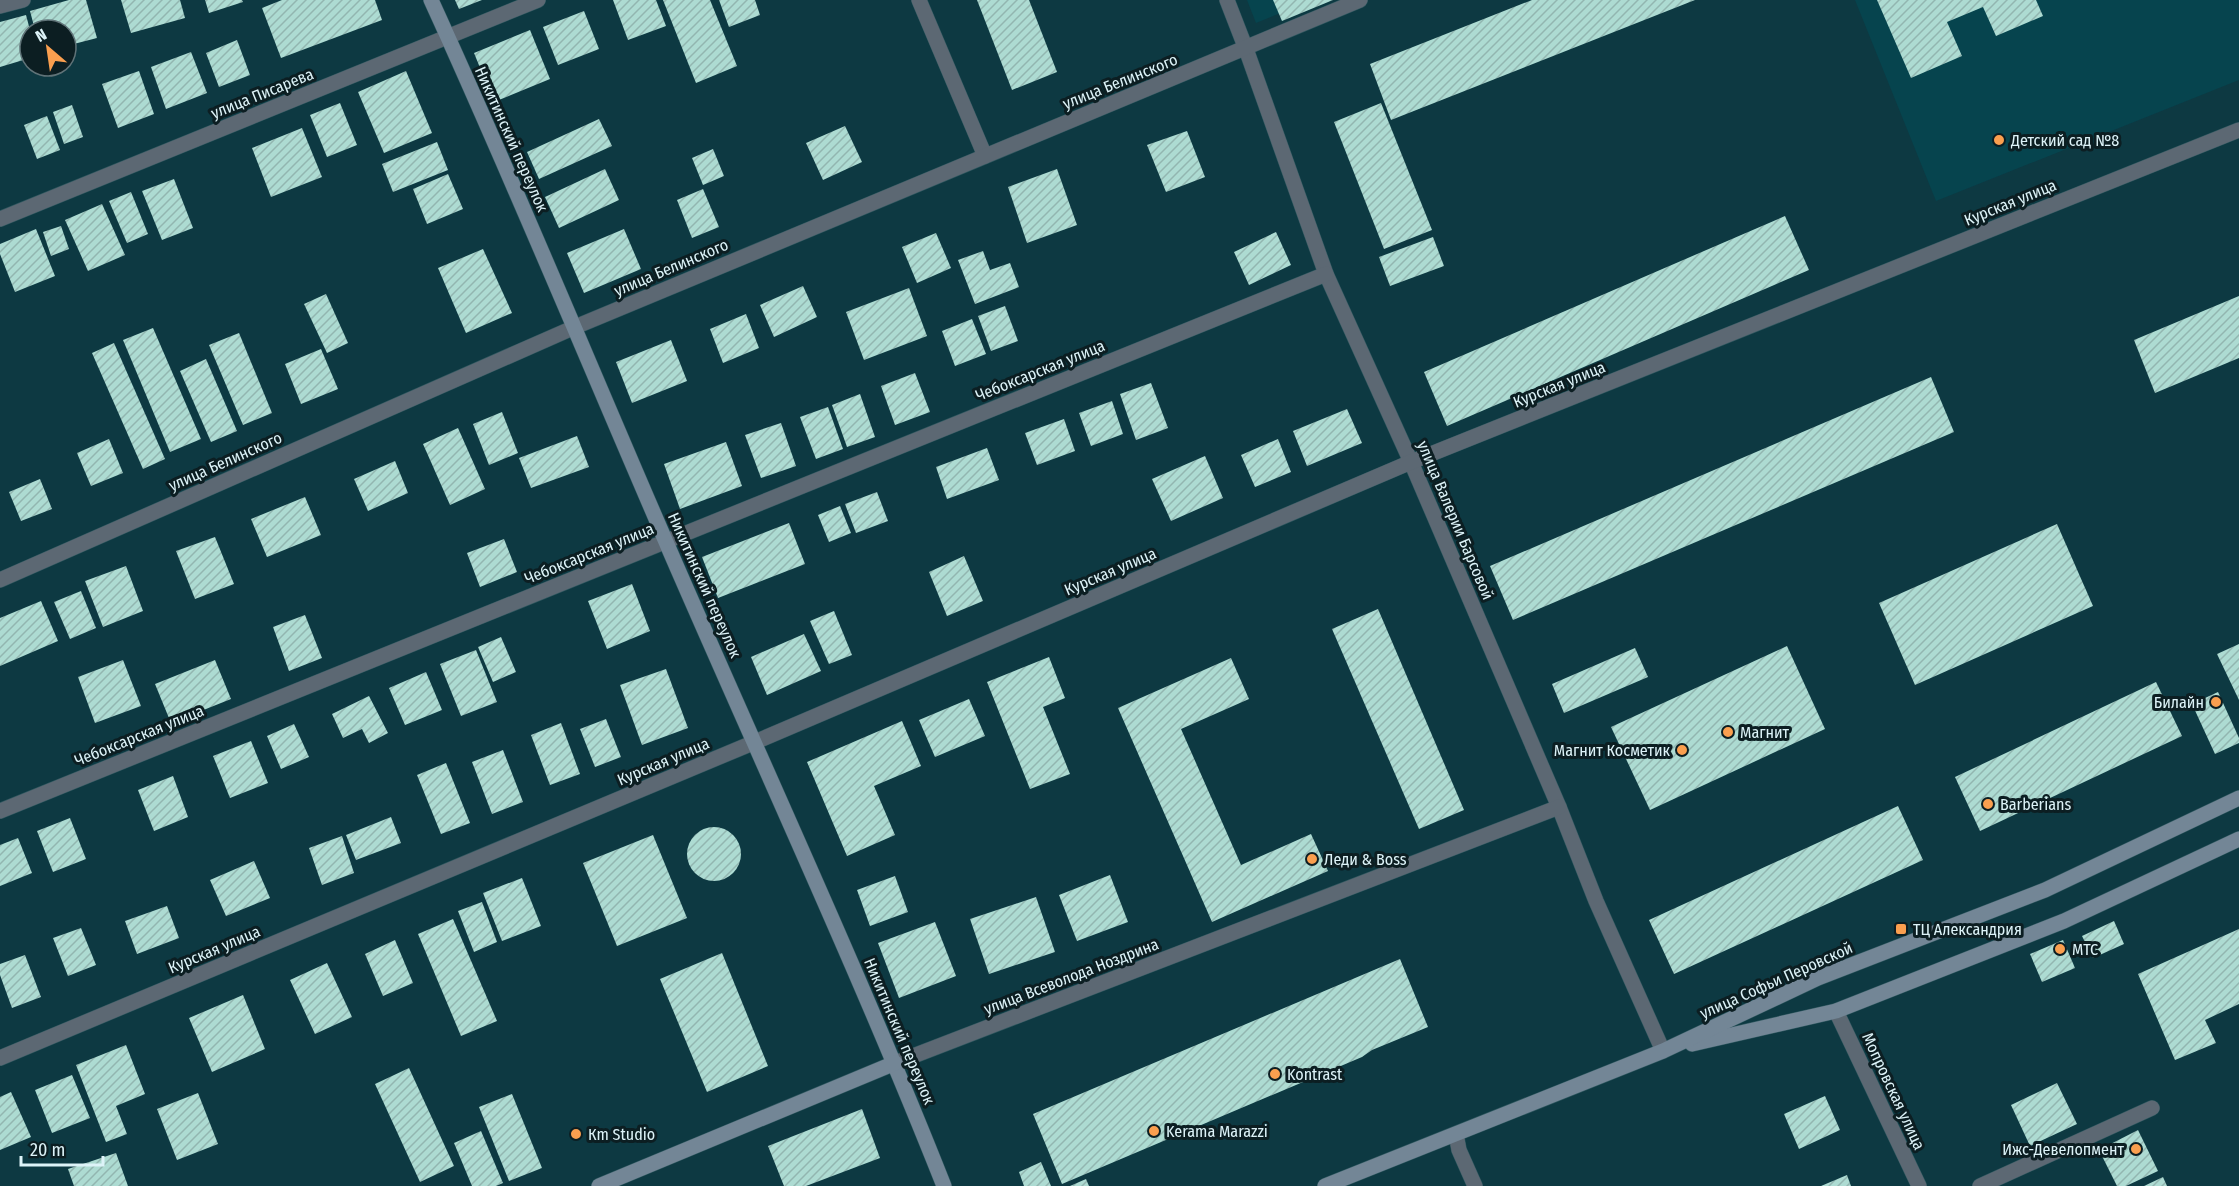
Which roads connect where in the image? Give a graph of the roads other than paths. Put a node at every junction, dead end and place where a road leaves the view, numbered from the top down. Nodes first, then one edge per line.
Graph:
1 (23, 0) edge
2 (431, 0) edge
3 (538, 0) edge
4 (919, 0) edge
5 (1227, 0) edge
6 (1360, 0) edge
7 (0, 6) edge
8 (448, 37) junction
9 (1246, 49) junction
10 (2239, 130) edge
11 (985, 156) junction
12 (0, 219) edge
13 (1326, 274) junction
14 (575, 327) junction
15 (1411, 462) junction
16 (666, 541) junction
17 (0, 580) edge
18 (755, 742) junction
19 (2239, 798) edge
20 (1559, 807) junction
21 (0, 811) edge
22 (2239, 839) edge
23 (1836, 1011) junction
24 (1663, 1051) junction
25 (0, 1058) edge
26 (895, 1063) junction
27 (2152, 1108) dead end
28 (1456, 1134) junction
29 (599, 1186) edge
30 (945, 1186) edge
31 (1324, 1186) edge
32 (1475, 1186) edge
33 (1919, 1186) edge
34 (1980, 1186) edge

1 - 7 street
2 - 8 main road, Никитинский переулок
3 - 8 street, улица Писарева
4 - 11 street
5 - 9 street, улица Валерии Барсовой
6 - 9 street, улица Белинского
8 - 12 street, улица Писарева
8 - 14 main road, Никитинский переулок
9 - 11 street, улица Белинского
9 - 13 street, улица Валерии Барсовой
10 - 15 street, Курская улица
11 - 14 street, улица Белинского
13 - 15 street, улица Валерии Барсовой
13 - 16 street, Чебоксарская улица
14 - 16 main road, Никитинский переулок
14 - 17 street, улица Белинского
15 - 18 street, Курская улица
15 - 20 street, улица Валерии Барсовой
16 - 18 main road, Никитинский переулок
16 - 21 street, Чебоксарская улица
18 - 25 street, Курская улица
18 - 26 main road, Никитинский переулок
19 - 24 main road, улица Софьи Перовской
20 - 24 street, улица Валерии Барсовой
20 - 26 street, улица Всеволода Ноздрина
22 - 23 main road
23 - 24 main road
23 - 33 street, Мопровская улица
24 - 28 main road, улица Софьи Перовской
26 - 29 main road, улица Всеволода Ноздрина
26 - 30 main road, Никитинский переулок
27 - 34 street
28 - 31 main road, улица Софьи Перовской
28 - 32 street

